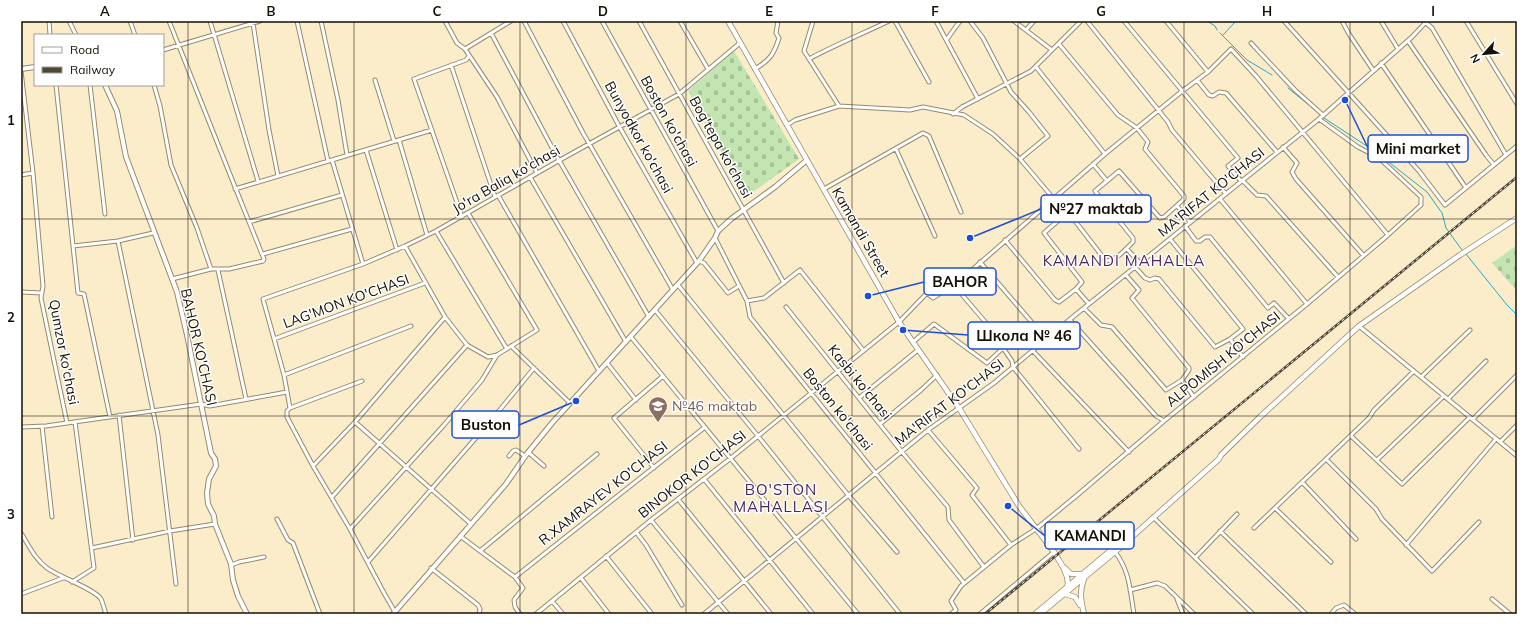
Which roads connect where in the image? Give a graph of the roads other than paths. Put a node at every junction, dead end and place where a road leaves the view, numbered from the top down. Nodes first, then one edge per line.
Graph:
1 (49, 21) edge
2 (69, 21) edge
3 (130, 21) edge
4 (169, 21) edge
5 (210, 21) edge
6 (260, 21) edge
7 (297, 21) edge
8 (320, 21) edge
9 (445, 21) edge
10 (499, 21) edge
11 (511, 21) edge
12 (524, 21) edge
13 (563, 21) edge
14 (602, 21) edge
15 (639, 21) edge
16 (680, 21) edge
17 (728, 21) edge
18 (778, 21) edge
19 (813, 21) edge
20 (889, 21) edge
21 (894, 21) edge
22 (936, 21) edge
23 (960, 21) edge
24 (970, 21) edge
25 (1014, 21) edge
26 (1034, 21) edge
27 (1081, 21) edge
28 (1087, 21) edge
29 (1124, 21) edge
30 (1166, 21) edge
31 (1284, 21) edge
32 (1342, 21) edge
33 (1381, 21) edge
34 (1466, 21) edge
35 (1425, 22) edge
36 (253, 23) junction
37 (502, 26) junction
38 (1026, 30) junction
39 (491, 33) junction
40 (50, 34) edge
41 (76, 34) edge
42 (135, 34) edge
43 (214, 35) junction
44 (946, 39) junction
45 (1408, 40) junction
46 (740, 43) junction
47 (1251, 43) dead end
48 (1059, 44) junction
49 (180, 46) junction
50 (465, 49) junction
51 (1398, 49) junction
52 (164, 50) edge
53 (1052, 50) junction
54 (469, 56) junction
55 (809, 58) junction
56 (1381, 63) junction
57 (451, 65) junction
58 (34, 67) edge
59 (1036, 67) junction
60 (708, 69) junction
61 (755, 69) junction
62 (21, 70) edge
63 (1372, 70) junction
64 (1208, 72) junction
65 (375, 80) dead end
66 (1197, 80) junction
67 (929, 82) dead end
68 (1006, 84) junction
69 (56, 86) edge
70 (90, 86) edge
71 (105, 86) edge
72 (154, 86) edge
73 (1182, 92) junction
74 (1348, 92) junction
75 (679, 94) junction
76 (978, 99) junction
77 (1517, 104) edge
78 (839, 106) junction
79 (650, 110) junction
80 (1159, 111) junction
81 (953, 114) junction
82 (1323, 115) junction
83 (1319, 119) junction
84 (787, 125) junction
85 (619, 126) junction
86 (1136, 128) junction
87 (432, 130) junction
88 (1302, 132) junction
89 (399, 140) junction
90 (394, 141) junction
91 (589, 143) junction
92 (1517, 146) edge
93 (1283, 147) junction
94 (896, 149) junction
95 (366, 150) junction
96 (1277, 152) junction
97 (1105, 154) junction
98 (347, 155) junction
99 (1506, 155) junction
100 (1020, 158) junction
101 (330, 160) junction
102 (560, 160) junction
103 (807, 160) junction
104 (1093, 164) junction
105 (1494, 165) junction
106 (33, 173) junction
107 (537, 173) junction
108 (21, 175) edge
109 (278, 176) junction
110 (530, 177) junction
111 (258, 181) junction
112 (1107, 181) junction
113 (1242, 181) junction
114 (1466, 188) junction
115 (235, 189) junction
116 (824, 189) junction
117 (1226, 194) junction
118 (342, 195) junction
119 (497, 196) junction
120 (1053, 198) junction
121 (1220, 199) junction
122 (1047, 203) junction
123 (1177, 206) junction
124 (743, 210) junction
125 (961, 212) dead end
126 (468, 213) junction
127 (105, 214) dead end
128 (462, 217) junction
129 (1060, 218) junction
130 (1517, 218) edge
131 (250, 222) junction
132 (1190, 222) junction
133 (1186, 226) junction
134 (352, 229) junction
135 (436, 231) junction
136 (718, 231) junction
137 (153, 233) junction
138 (427, 235) junction
139 (1388, 235) junction
140 (936, 236) dead end
141 (715, 238) junction
142 (1170, 239) junction
143 (1005, 240) junction
144 (118, 241) junction
145 (73, 246) junction
146 (405, 246) junction
147 (1127, 249) junction
148 (397, 250) junction
149 (263, 254) junction
150 (1363, 255) junction
151 (698, 262) junction
152 (980, 262) junction
153 (1140, 263) junction
154 (363, 264) junction
155 (1135, 267) junction
156 (211, 269) junction
157 (218, 270) junction
158 (1126, 275) junction
159 (1338, 277) junction
160 (172, 279) junction
161 (426, 283) junction
162 (784, 283) junction
163 (953, 284) junction
164 (678, 285) junction
165 (739, 286) junction
166 (673, 290) junction
167 (1076, 290) junction
168 (21, 292) edge
169 (42, 293) junction
170 (747, 301) junction
171 (1089, 304) junction
172 (1307, 304) junction
173 (786, 307) dead end
174 (1084, 308) junction
175 (655, 310) junction
176 (649, 317) junction
177 (445, 318) junction
178 (1289, 318) junction
179 (1070, 320) junction
180 (899, 322) junction
181 (411, 326) dead end
182 (1359, 326) junction
183 (1470, 330) dead end
184 (631, 337) junction
185 (274, 339) junction
186 (1230, 339) junction
187 (1046, 340) junction
188 (626, 342) junction
189 (913, 342) junction
190 (467, 345) junction
191 (511, 346) junction
192 (1003, 348) junction
193 (507, 349) junction
194 (863, 350) junction
195 (918, 350) junction
196 (1033, 351) junction
197 (497, 355) junction
198 (1243, 357) junction
199 (1486, 361) dead end
200 (607, 363) junction
201 (1013, 367) junction
202 (534, 368) junction
203 (600, 371) junction
204 (837, 371) junction
205 (1414, 371) junction
206 (284, 375) junction
207 (937, 375) junction
208 (1517, 375) edge
209 (663, 376) junction
210 (1421, 377) junction
211 (1182, 380) junction
212 (362, 381) dead end
213 (287, 392) junction
214 (810, 393) junction
215 (1444, 396) junction
216 (1194, 397) junction
217 (246, 398) junction
218 (858, 398) junction
219 (1448, 399) junction
220 (636, 400) junction
221 (570, 403) junction
222 (201, 404) junction
223 (290, 408) junction
224 (958, 408) junction
225 (154, 412) junction
226 (784, 414) junction
227 (119, 415) junction
228 (110, 417) junction
229 (1471, 418) junction
230 (1164, 421) junction
231 (76, 422) junction
232 (355, 422) junction
233 (67, 423) junction
234 (880, 424) junction
235 (1517, 425) edge
236 (42, 426) junction
237 (705, 426) junction
238 (21, 427) edge
239 (928, 430) junction
240 (758, 436) junction
241 (1351, 436) junction
242 (1496, 439) junction
243 (1500, 442) junction
244 (380, 444) junction
245 (1079, 449) dead end
246 (528, 452) junction
247 (902, 452) junction
248 (1130, 452) junction
249 (597, 454) dead end
250 (509, 456) dead end
251 (525, 456) junction
252 (1221, 456) junction
253 (1517, 456) edge
254 (731, 458) junction
255 (1326, 459) junction
256 (1377, 460) junction
257 (313, 466) junction
258 (406, 466) junction
259 (544, 466) dead end
260 (654, 468) junction
261 (876, 473) junction
262 (704, 479) junction
263 (1302, 482) junction
264 (432, 489) junction
265 (849, 496) junction
266 (332, 497) junction
267 (678, 499) junction
268 (1275, 508) junction
269 (1237, 514) dead end
270 (52, 517) dead end
271 (822, 517) junction
272 (1153, 517) junction
273 (277, 519) dead end
274 (651, 520) junction
275 (1479, 522) dead end
276 (215, 524) junction
277 (471, 524) junction
278 (350, 528) junction
279 (1254, 528) dead end
280 (1036, 529) junction
281 (170, 531) junction
282 (636, 532) junction
283 (1220, 532) junction
284 (21, 533) edge
285 (460, 536) junction
286 (795, 538) junction
287 (1356, 539) dead end
288 (133, 540) junction
289 (1406, 545) junction
290 (1011, 546) junction
291 (92, 548) junction
292 (480, 551) junction
293 (897, 552) dead end
294 (1054, 552) junction
295 (1115, 552) junction
296 (606, 556) junction
297 (264, 557) dead end
298 (1195, 558) junction
299 (769, 560) junction
300 (368, 562) junction
301 (1331, 562) dead end
302 (231, 565) junction
303 (984, 567) junction
304 (1064, 567) junction
305 (431, 568) junction
306 (1084, 576) junction
307 (515, 577) junction
308 (64, 578) junction
309 (581, 578) junction
310 (744, 581) junction
311 (72, 582) junction
312 (964, 583) junction
313 (176, 584) dead end
314 (1066, 588) junction
315 (1130, 590) junction
316 (21, 594) edge
317 (1064, 594) junction
318 (1177, 597) junction
319 (1492, 598) dead end
320 (552, 601) junction
321 (718, 602) junction
322 (682, 604) dead end
323 (394, 613) edge
324 (106, 614) edge
325 (247, 614) edge
326 (320, 614) edge
327 (479, 614) edge
328 (520, 614) edge
329 (536, 614) edge
330 (563, 614) edge
331 (609, 614) edge
332 (652, 614) edge
333 (704, 614) edge
334 (728, 614) edge
335 (771, 614) edge
336 (813, 614) edge
337 (858, 614) edge
338 (900, 614) edge
339 (951, 614) edge
340 (980, 614) edge
341 (1035, 614) edge
342 (1040, 614) edge
343 (1084, 614) edge
344 (1134, 614) edge
345 (1183, 614) edge
346 (1194, 614) edge
347 (1253, 614) edge
348 (1306, 614) edge
349 (1331, 614) edge
350 (1355, 614) edge
351 (1510, 614) edge

1 - 40 street
2 - 41 street
3 - 42 street
4 - 49 street
5 - 43 street
6 - 36 street
7 - 101 street
8 - 98 street
9 - 50 street
10 - 37 street
11 - 37 street
12 - 91 street
13 - 85 street, Bunyodkor ko'chasi
14 - 79 street, Boston ko'chasi
15 - 75 street, Bog'tepa ko'chasi
16 - 60 street
17 - 46 main road, Kamandi Street
18 - 61 street
19 - 55 street
20 - 55 street
21 - 67 street
22 - 44 street
23 - 44 street
24 - 68 street
25 - 38 street
26 - 38 street
27 - 48 street
28 - 80 street
29 - 73 street
30 - 64 street
31 - 74 street
32 - 63 street
33 - 51 street
34 - 77 street
35 - 45 street, MA'RIFAT KO'CHASI
35 - 99 street
36 - 43 street
36 - 109 street
37 - 39 street
38 - 53 street
39 - 50 street
39 - 102 street
43 - 49 street
43 - 111 street
44 - 76 street
45 - 51 street, MA'RIFAT KO'CHASI
45 - 105 street
46 - 60 street, Jo'ra Baliq ko'chasi
46 - 61 main road, Kamandi Street
47 - 82 street
48 - 53 street
48 - 86 street
49 - 52 street
49 - 115 street
50 - 54 street
51 - 56 street, MA'RIFAT KO'CHASI
53 - 59 street
54 - 57 street
54 - 107 street
55 - 78 street
56 - 63 street, MA'RIFAT KO'CHASI
56 - 114 street
57 - 87 street
57 - 119 street
58 - 62 street
59 - 68 street
59 - 97 street
60 - 75 street, Jo'ra Baliq ko'chasi
61 - 84 main road, Kamandi Street
62 - 106 street, Qumzor ko'chasi
63 - 74 street, MA'RIFAT KO'CHASI
64 - 66 street
64 - 88 street
65 - 90 street
66 - 73 street
66 - 96 street
68 - 76 street
68 - 100 street
69 - 145 street
70 - 127 street
71 - 137 street, BAHOR KO'CHASI
72 - 156 street
73 - 80 street
73 - 113 street
74 - 82 street, MA'RIFAT KO'CHASI
74 - 114 street
75 - 79 street, Jo'ra Baliq ko'chasi
75 - 124 street, Bog'tepa ko'chasi
76 - 81 street
78 - 81 street
78 - 84 street
79 - 85 street, Jo'ra Baliq ko'chasi
79 - 136 street, Boston ko'chasi
80 - 86 street
80 - 117 street
81 - 100 street
82 - 83 street, MA'RIFAT KO'CHASI
83 - 88 street, MA'RIFAT KO'CHASI
83 - 139 street, ALPOMISH KO'CHASI
84 - 103 main road, Kamandi Street
85 - 91 street, Jo'ra Baliq ko'chasi
85 - 151 street, Bunyodkor ko'chasi
86 - 97 street
86 - 123 street
87 - 89 street
87 - 128 street
88 - 93 street, MA'RIFAT KO'CHASI
88 - 139 street
89 - 90 street
89 - 138 street
90 - 95 street
91 - 102 street, Jo'ra Baliq ko'chasi
91 - 166 street
92 - 99 street
93 - 96 street, MA'RIFAT KO'CHASI
93 - 150 street
94 - 116 street
94 - 125 street
94 - 140 street
95 - 98 street
95 - 148 street
96 - 113 street, MA'RIFAT KO'CHASI
97 - 104 street
98 - 101 street
99 - 105 street
100 - 120 street
101 - 109 street
101 - 118 street
102 - 107 street, Jo'ra Baliq ko'chasi
102 - 176 street
103 - 116 main road, Kamandi Street
103 - 124 street
104 - 112 street
104 - 120 street
105 - 114 street
106 - 108 street
106 - 169 street, Qumzor ko'chasi
107 - 110 street, Jo'ra Baliq ko'chasi
109 - 111 street
110 - 119 street, Jo'ra Baliq ko'chasi
110 - 188 street
111 - 115 street
112 - 123 street
112 - 147 street
113 - 117 street, MA'RIFAT KO'CHASI
113 - 159 street
115 - 131 street
116 - 180 main road, Kamandi Street
117 - 121 street, MA'RIFAT KO'CHASI
118 - 131 street
118 - 134 street
119 - 126 street, Jo'ra Baliq ko'chasi
119 - 203 street
120 - 122 street
121 - 132 street, MA'RIFAT KO'CHASI
121 - 172 street
122 - 129 street
122 - 143 street
123 - 132 street
124 - 136 street
124 - 162 street, Bog'tepa ko'chasi
126 - 128 street, Jo'ra Baliq ko'chasi
126 - 191 street
128 - 135 street, Jo'ra Baliq ko'chasi
129 - 147 street
129 - 167 street
130 - 182 main road
131 - 149 street
132 - 133 street, MA'RIFAT KO'CHASI
133 - 142 street, MA'RIFAT KO'CHASI
133 - 178 street
134 - 149 street
134 - 154 street
135 - 138 street, Jo'ra Baliq ko'chasi
135 - 193 street
136 - 141 street
137 - 144 street
137 - 160 street, BAHOR KO'CHASI
138 - 146 street, Jo'ra Baliq ko'chasi
139 - 150 street, ALPOMISH KO'CHASI
141 - 151 street
141 - 165 street, Boston ko'chasi
142 - 153 street, MA'RIFAT KO'CHASI
142 - 186 street
143 - 152 street
143 - 167 street
144 - 145 street
144 - 225 street
145 - 228 street
146 - 148 street, Jo'ra Baliq ko'chasi
146 - 161 street
147 - 153 street
148 - 154 street, Jo'ra Baliq ko'chasi
149 - 157 street
150 - 159 street, ALPOMISH KO'CHASI
151 - 164 street
151 - 165 street, Bunyodkor ko'chasi
152 - 163 street
152 - 187 street
153 - 155 street, MA'RIFAT KO'CHASI
154 - 185 street, Jo'ra Baliq ko'chasi
155 - 158 street, MA'RIFAT KO'CHASI
155 - 186 street
156 - 157 street
156 - 160 street
157 - 217 street
158 - 171 street, MA'RIFAT KO'CHASI
158 - 211 street
159 - 172 street, ALPOMISH KO'CHASI
160 - 222 street, BAHOR KO'CHASI
161 - 177 street
161 - 185 street, LAG'MON KO'CHASI
162 - 170 street
162 - 194 street
163 - 180 street, BINOKOR KO'CHASI
163 - 192 street
164 - 166 street
164 - 226 street
165 - 170 street, Boston ko'chasi
166 - 175 street
167 - 171 street
168 - 169 street
169 - 233 street, Qumzor ko'chasi
170 - 214 street, Boston ko'chasi
171 - 174 street, MA'RIFAT KO'CHASI
172 - 178 street, ALPOMISH KO'CHASI
173 - 204 street, Kasbi ko'chasi
174 - 179 street, MA'RIFAT KO'CHASI
174 - 211 street
175 - 176 street
175 - 240 street
176 - 184 street
177 - 190 street
177 - 232 street
178 - 198 street, ALPOMISH KO'CHASI
179 - 187 street, MA'RIFAT KO'CHASI
179 - 230 street
180 - 189 main road, Kamandi Street
180 - 194 street, BINOKOR KO'CHASI
181 - 206 street
182 - 205 street
182 - 252 main road
183 - 210 street
184 - 188 street
184 - 209 street
185 - 206 street
186 - 198 street
187 - 196 street, MA'RIFAT KO'CHASI
188 - 200 street
189 - 192 street
189 - 195 main road, Kamandi Street
190 - 197 street
190 - 244 street
191 - 193 street
191 - 202 street
192 - 201 street
193 - 197 street
194 - 204 street, BINOKOR KO'CHASI
195 - 207 main road, Kamandi Street
195 - 218 street
196 - 201 street, MA'RIFAT KO'CHASI
196 - 248 street
197 - 258 street
198 - 216 street, ALPOMISH KO'CHASI
199 - 219 street
200 - 203 street
200 - 220 street
201 - 224 street, MA'RIFAT KO'CHASI
201 - 245 street
202 - 221 street
202 - 264 street
203 - 221 street
204 - 214 street, BINOKOR KO'CHASI
204 - 218 street, Kasbi ko'chasi
205 - 210 street
205 - 241 street
206 - 213 street
207 - 224 main road, Kamandi Street
207 - 234 street
208 - 229 street
209 - 220 street
209 - 237 street
210 - 215 street
211 - 216 street
212 - 223 street
213 - 217 street
213 - 223 street
214 - 226 street, BINOKOR KO'CHASI
214 - 261 street, Boston ko'chasi
215 - 219 street
215 - 256 street
216 - 230 street, ALPOMISH KO'CHASI
217 - 222 street
218 - 234 street, Kasbi ko'chasi
219 - 229 street
220 - 260 street
221 - 246 street
222 - 225 street
222 - 276 street, BAHOR KO'CHASI
223 - 257 street
224 - 239 street, MA'RIFAT KO'CHASI
224 - 280 main road, Kamandi Street
225 - 227 street
225 - 281 street
226 - 240 street, BINOKOR KO'CHASI
226 - 265 street
227 - 228 street
227 - 288 street
228 - 231 street
229 - 242 street
229 - 256 street
230 - 248 street, ALPOMISH KO'CHASI
231 - 233 street
231 - 291 street
232 - 244 street
232 - 257 street
233 - 236 street
234 - 247 street, Kasbi ko'chasi
235 - 243 street
236 - 238 street
236 - 270 street
237 - 254 street
237 - 260 street, R.XAMRAYEV KO'CHASI
239 - 247 street, MA'RIFAT KO'CHASI
239 - 290 street
240 - 254 street, BINOKOR KO'CHASI
240 - 271 street
241 - 255 street
241 - 256 street
242 - 243 street
242 - 289 street
243 - 253 street
244 - 258 street
244 - 266 street
246 - 251 street
246 - 259 street
247 - 261 street, MA'RIFAT KO'CHASI
247 - 303 street, Kasbi ko'chasi
248 - 280 street, ALPOMISH KO'CHASI
249 - 292 street
250 - 251 street
251 - 277 street
252 - 272 main road
252 - 306 main road
254 - 262 street, BINOKOR KO'CHASI
254 - 286 street
255 - 263 street
255 - 289 street
257 - 266 street
258 - 264 street
258 - 278 street
260 - 307 street, R.XAMRAYEV KO'CHASI
261 - 265 street, MA'RIFAT KO'CHASI
261 - 312 street, Boston ko'chasi
262 - 267 street, BINOKOR KO'CHASI
262 - 299 street
263 - 268 street
263 - 287 street
264 - 277 street
264 - 300 street
265 - 271 street, MA'RIFAT KO'CHASI
265 - 293 street
266 - 278 street
267 - 274 street, BINOKOR KO'CHASI
267 - 310 street
268 - 279 street
268 - 301 street
269 - 283 street
271 - 286 street, MA'RIFAT KO'CHASI
271 - 338 street
272 - 295 main road
272 - 298 street
273 - 326 street
274 - 282 street, BINOKOR KO'CHASI
274 - 321 street
275 - 289 street
276 - 281 street
276 - 302 street, BAHOR KO'CHASI
277 - 285 street
278 - 300 street
280 - 290 street, ALPOMISH KO'CHASI
280 - 294 main road, Kamandi Street
281 - 288 street
281 - 313 street
282 - 296 street, BINOKOR KO'CHASI
282 - 322 street
283 - 298 street
283 - 348 street
284 - 308 street
285 - 292 street
285 - 305 street
286 - 299 street, MA'RIFAT KO'CHASI
286 - 337 street
288 - 291 street
290 - 303 street, ALPOMISH KO'CHASI
291 - 311 street
292 - 307 street
294 - 304 main road, Kamandi Street
294 - 340 street
295 - 306 main road
295 - 315 street
296 - 309 street, BINOKOR KO'CHASI
296 - 332 street
297 - 302 street
298 - 347 street
299 - 310 street, MA'RIFAT KO'CHASI
299 - 336 street
300 - 323 street
302 - 325 street, BAHOR KO'CHASI
303 - 312 street, ALPOMISH KO'CHASI
304 - 306 main road
304 - 314 main road, Kamandi Street
305 - 323 street
305 - 327 street
306 - 314 main road
306 - 317 main road
306 - 343 main road
307 - 328 street
308 - 311 street
308 - 316 street
309 - 320 street, BINOKOR KO'CHASI
309 - 331 street
310 - 321 street, MA'RIFAT KO'CHASI
310 - 335 street
311 - 324 street
312 - 339 street, ALPOMISH KO'CHASI
314 - 341 main road
315 - 318 street
315 - 344 street
317 - 342 main road
317 - 343 main road
318 - 345 street
318 - 346 street
319 - 351 street
320 - 329 street, BINOKOR KO'CHASI
320 - 330 street
321 - 333 street, MA'RIFAT KO'CHASI
321 - 334 street
349 - 350 street

